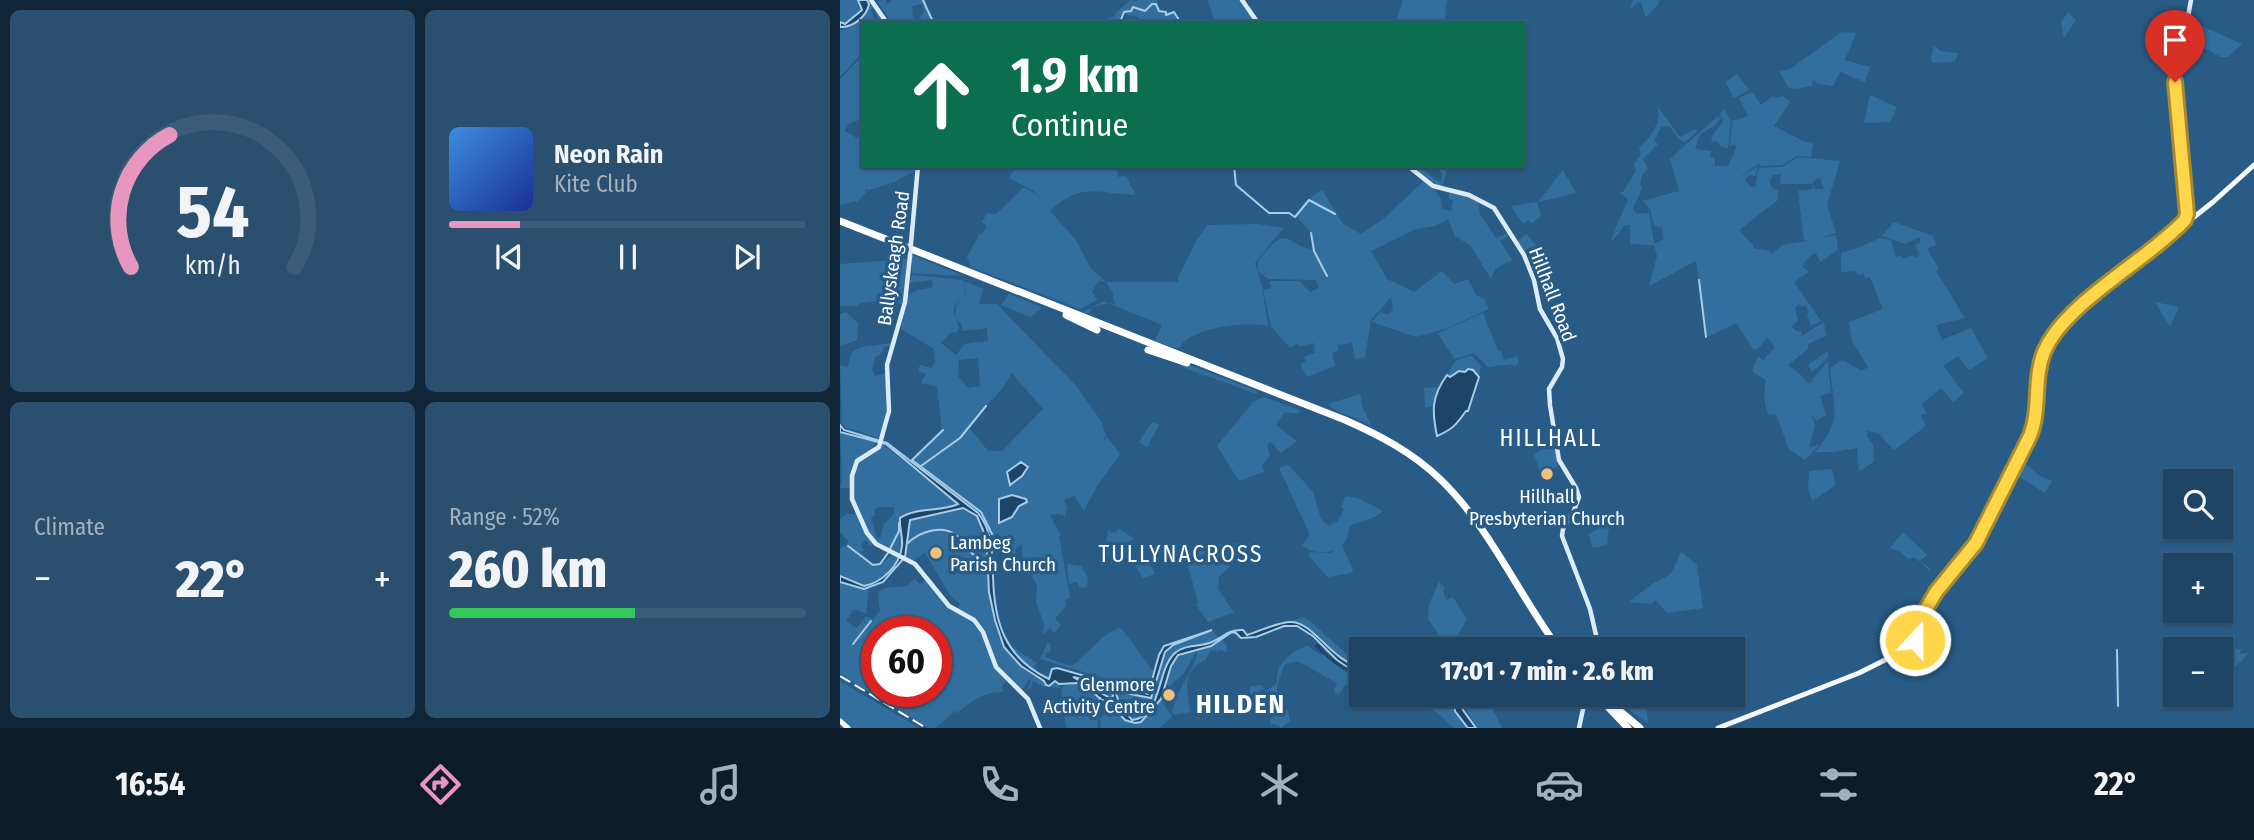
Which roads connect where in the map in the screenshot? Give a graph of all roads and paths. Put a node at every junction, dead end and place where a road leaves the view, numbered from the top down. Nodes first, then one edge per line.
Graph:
1 (871, 0) edge
2 (1242, 0) edge
3 (2191, 0) edge
4 (886, 21) edge
5 (1257, 21) edge
6 (2254, 165) edge
7 (918, 168) edge
8 (1410, 168) edge
9 (2188, 217) junction
10 (840, 223) edge
11 (986, 278) junction
12 (1016, 293) junction
13 (1088, 314) dead end
14 (1097, 330) dead end
15 (1136, 334) dead end
16 (1148, 350) dead end
17 (1194, 361) junction
18 (1221, 374) junction
19 (1550, 637) edge
20 (1550, 637) edge
21 (1598, 637) edge
22 (1583, 707) edge
23 (1610, 707) edge
24 (1611, 707) edge
25 (1613, 707) edge
26 (840, 721) edge
27 (848, 728) edge
28 (1041, 728) edge
29 (1579, 728) edge
30 (1628, 728) edge
31 (1637, 728) edge
32 (1648, 728) edge
33 (1718, 728) edge

1 - 4 main road
2 - 5 main road
3 - 9 main road
6 - 9 main road
7 - 28 main road, Ballyskeagh Road, bridge
8 - 21 main road, Hillhall Road
9 - 33 main road
10 - 11 highway
10 - 12 highway
11 - 13 highway
11 - 17 highway
12 - 14 highway
12 - 18 highway
15 - 17 highway
16 - 18 highway
17 - 19 highway
18 - 20 highway
22 - 29 main road
23 - 30 highway
24 - 31 highway
25 - 32 highway
26 - 27 main road

